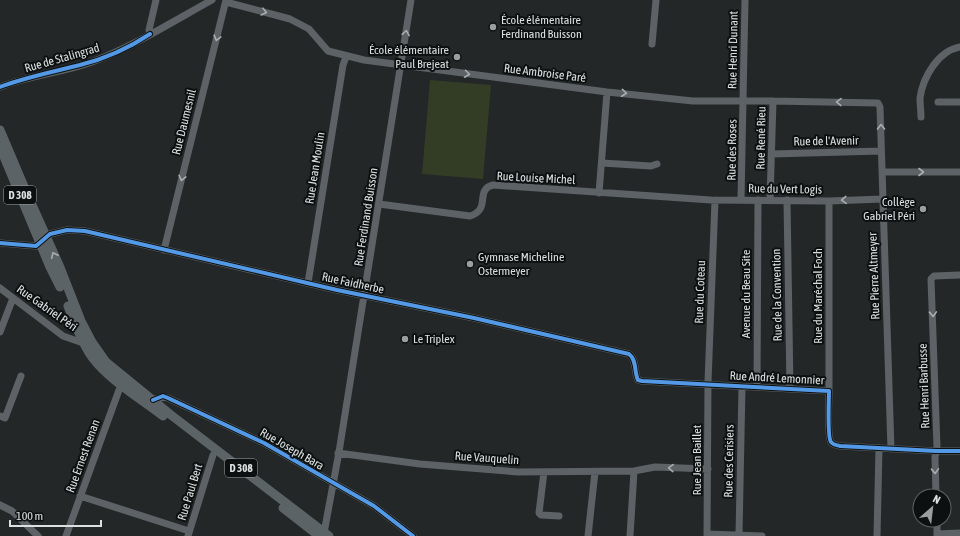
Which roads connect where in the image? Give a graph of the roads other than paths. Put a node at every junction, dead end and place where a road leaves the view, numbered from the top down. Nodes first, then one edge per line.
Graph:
1 (156, 0) edge
2 (212, 0) edge
3 (411, 0) edge
4 (656, 0) edge
5 (745, 0) edge
6 (226, 1) edge
7 (150, 34) junction
8 (652, 44) dead end
9 (960, 47) edge
10 (346, 57) junction
11 (401, 65) junction
12 (0, 86) edge
13 (607, 92) junction
14 (744, 100) junction
15 (773, 101) junction
16 (938, 102) dead end
17 (960, 102) edge
18 (878, 103) joint
19 (921, 117) dead end
20 (0, 130) edge
21 (0, 147) edge
22 (881, 151) junction
23 (772, 154) junction
24 (602, 163) junction
25 (657, 164) dead end
26 (882, 172) junction
27 (960, 172) edge
28 (599, 192) junction
29 (688, 198) joint
30 (883, 198) junction
31 (715, 200) junction
32 (741, 200) junction
33 (758, 200) junction
34 (770, 200) junction
35 (786, 200) junction
36 (829, 201) junction
37 (379, 204) junction
38 (43, 239) junction
39 (0, 243) edge
40 (164, 250) junction
41 (960, 275) edge
42 (308, 283) junction
43 (0, 288) edge
44 (364, 296) junction
45 (13, 298) junction
46 (0, 332) edge
47 (88, 342) junction
48 (21, 376) dead end
49 (638, 380) joint
50 (124, 382) junction
51 (708, 384) junction
52 (742, 387) junction
53 (757, 387) junction
54 (790, 389) junction
55 (829, 391) junction
56 (142, 400) junction
57 (153, 400) junction
58 (0, 416) edge
59 (879, 448) junction
60 (892, 449) junction
61 (960, 451) edge
62 (936, 452) junction
63 (338, 453) junction
64 (213, 455) junction
65 (708, 469) junction
66 (634, 471) junction
67 (544, 472) junction
68 (595, 472) junction
69 (334, 484) junction
70 (936, 488) edge
71 (80, 496) junction
72 (0, 505) edge
73 (559, 516) dead end
74 (960, 533) edge
75 (188, 534) edge
76 (324, 535) edge
77 (707, 535) edge
78 (739, 535) junction
79 (938, 535) edge
80 (38, 536) edge
81 (66, 536) edge
82 (414, 536) edge
83 (588, 536) edge
84 (630, 536) edge
85 (757, 536) edge
86 (762, 536) edge
87 (877, 536) edge

1 - 7 street
2 - 7 street, Rue de Stalingrad
11 -> 3 street, Rue Ferdinand Buisson
4 - 8 street
5 - 14 street, Rue Henri Dunant
6 -> 10 street, Rue Ambroise Paré
6 -> 40 street, Rue Daumesnil
7 - 12 street, Rue de Stalingrad
9 - 19 street
10 - 11 street, Rue Ambroise Paré
10 - 42 street, Rue Jean Moulin
11 -> 13 street, Rue Ambroise Paré
11 - 37 street, Rue Ferdinand Buisson
13 -> 14 street, Rue Ambroise Paré
13 - 24 street
14 - 15 street, Rue Ambroise Paré
14 - 32 street, Rue des Roses
18 -> 15 street, Rue Ambroise Paré
15 - 23 street, Rue René Rieu
16 - 17 street
22 -> 18 street, Rue Pierre Altmeyer
20 - 38 main road, D 308
21 - 38 main road, D 308
22 - 23 street, Rue de l'Avenir
22 - 26 street, Rue Pierre Altmeyer
23 - 34 street, Rue René Rieu
24 - 25 street
24 - 28 street
26 -> 27 street
26 - 30 street, Rue Pierre Altmeyer
28 - 29 street, Rue Louise Michel
28 - 37 street, Rue Louise Michel
29 - 31 street, Rue du Vert Logis
30 -> 36 street, Rue du Vert Logis
30 - 60 street, Rue Pierre Altmeyer
31 - 32 street, Rue du Vert Logis
31 - 51 street, Rue du Coteau
32 - 33 street, Rue du Vert Logis
33 - 34 street, Rue du Vert Logis
33 - 53 street, Avenue du Beau Site
34 - 35 street, Rue du Vert Logis
35 - 36 street, Rue du Vert Logis
35 - 54 street, Rue de la Convention
36 - 55 street, Rue du Maréchal Foch
37 - 44 street, Rue Ferdinand Buisson
38 - 39 street, Rue Faidherbe
38 - 40 street, Rue Faidherbe
38 - 47 main road, D 308
40 - 42 street, Rue Faidherbe
41 -> 62 street, Rue Henri Barbusse
42 - 44 street, Rue Faidherbe
43 - 45 street, Rue Gabriel Péri
44 - 49 street, Rue Faidherbe
44 - 63 street, Rue Ferdinand Buisson
45 - 46 street
45 - 47 street, Rue Gabriel Péri
47 - 50 main road, D 308
48 - 58 street
49 - 51 street, Rue André Lemonnier
50 - 56 main road, D 308
50 - 57 main road, D 308
50 - 71 street, Rue Ernest Renan
51 - 52 street, Rue André Lemonnier
51 - 65 street, Rue Jean Baillet
52 - 53 street, Rue André Lemonnier
52 - 78 street, Rue des Cerisiers
53 - 54 street, Rue André Lemonnier
54 - 55 street, Rue André Lemonnier
55 - 59 street, Rue André Lemonnier
56 - 57 street, Rue Joseph Bara
56 - 64 main road, D 308
57 - 69 street, Rue Joseph Bara
57 - 76 main road, D 308
59 - 60 street, Rue André Lemonnier
59 - 87 street
60 - 62 street, Rue André Lemonnier
61 - 62 street, Rue André Lemonnier
62 -> 70 street, Rue Henri Barbusse
63 - 67 street, Rue Vauquelin
63 - 69 street, Rue Ferdinand Buisson
64 - 75 street, Rue Paul Bert
64 - 76 main road, D 308
65 -> 66 street, Rue Vauquelin
65 - 77 street, Rue Jean Baillet
66 - 68 street, Rue Vauquelin
66 - 84 street
67 - 68 street, Rue Vauquelin
67 - 73 street
68 - 83 street
69 - 76 street, Rue Ferdinand Buisson
69 - 82 street, Rue Joseph Bara
71 - 75 street
71 - 81 street, Rue Ernest Renan
72 - 80 street
74 - 79 street
77 - 78 street
78 - 85 street
85 - 86 street

